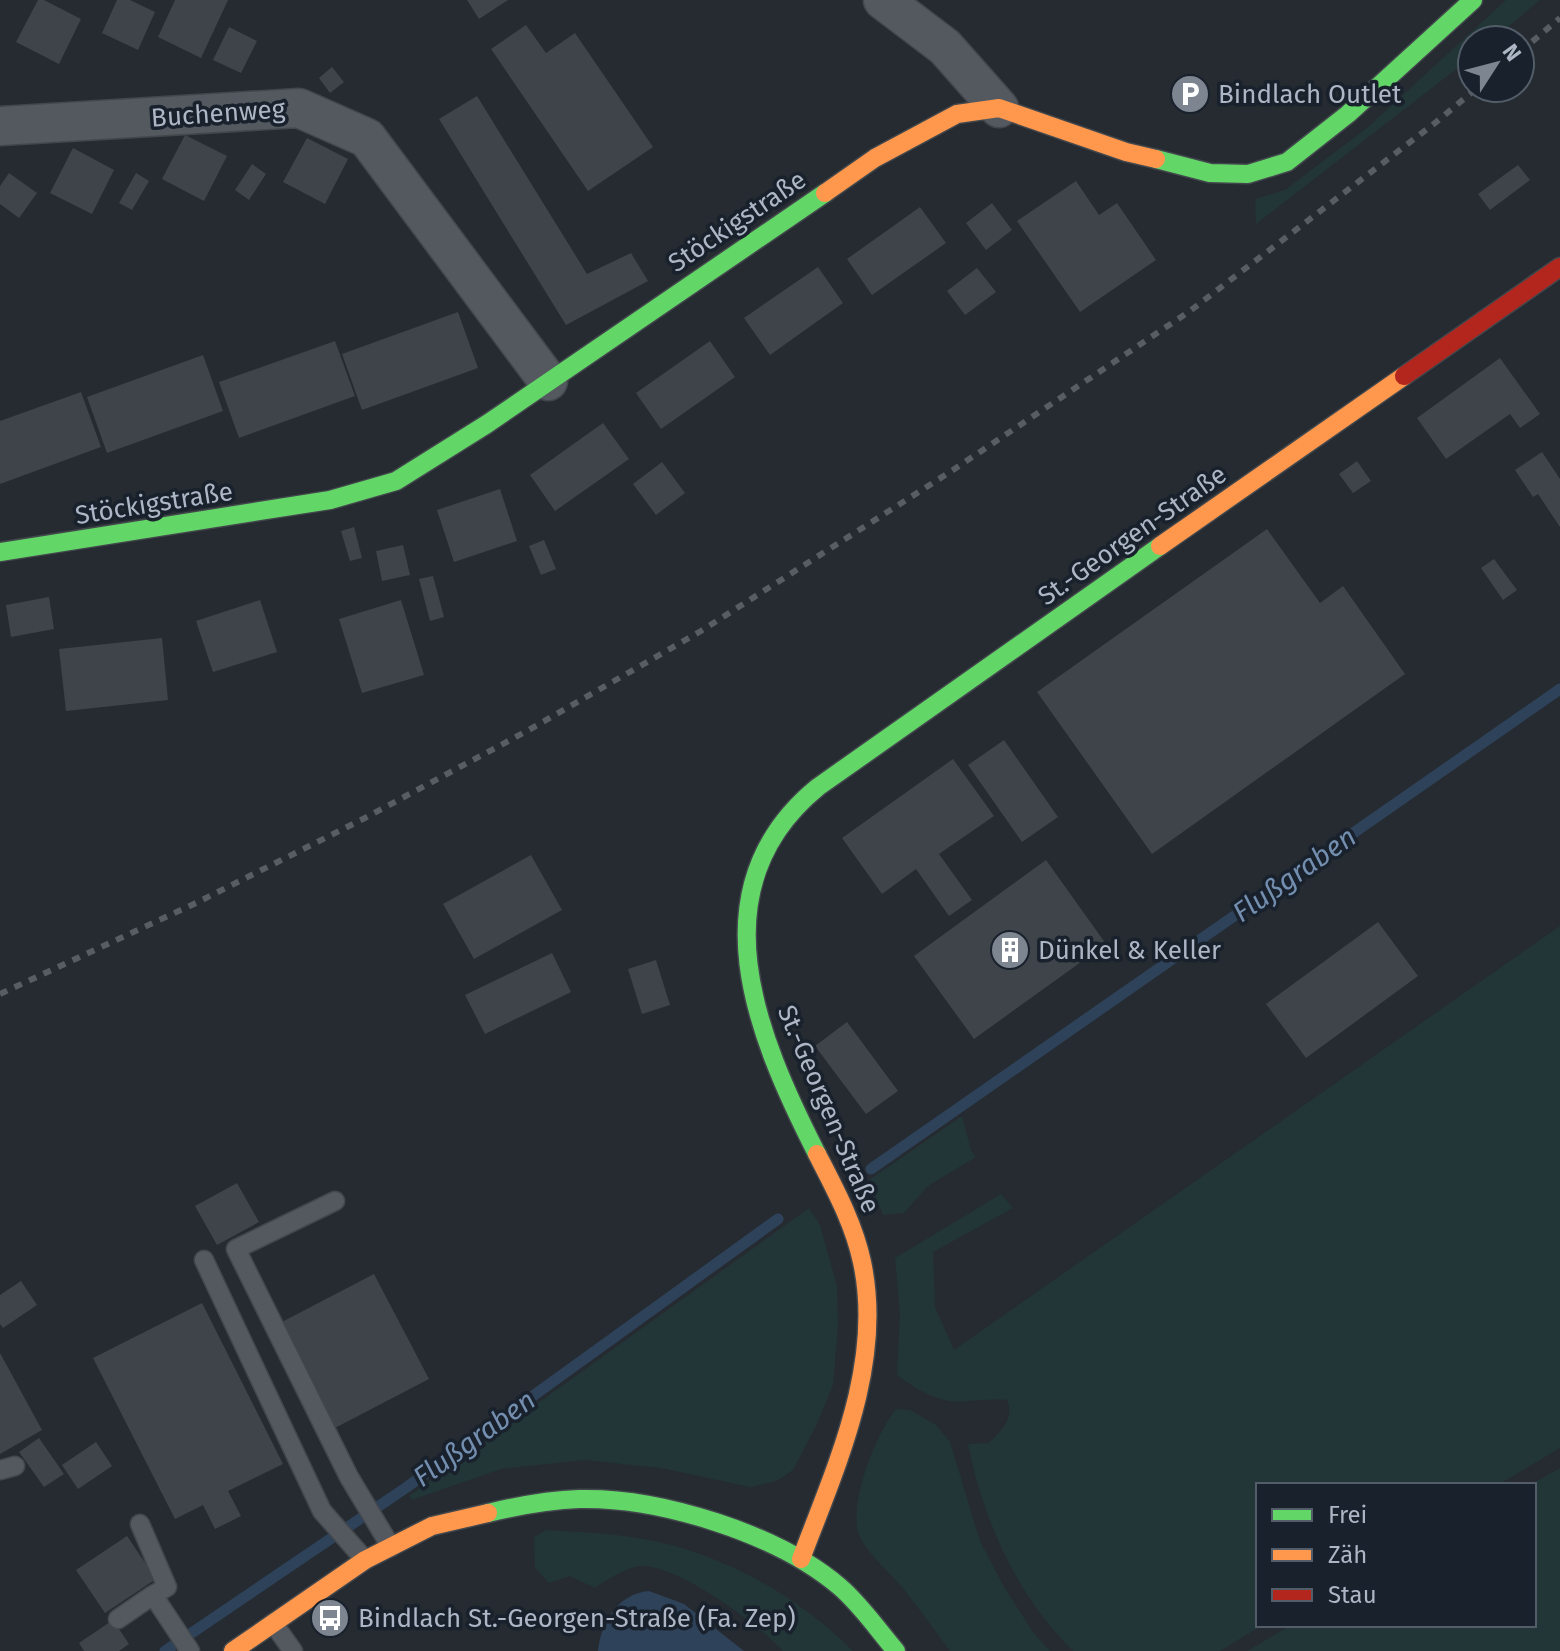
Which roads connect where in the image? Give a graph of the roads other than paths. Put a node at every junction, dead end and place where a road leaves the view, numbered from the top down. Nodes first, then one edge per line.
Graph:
1 (883, 0) edge
2 (1473, 0) edge
3 (999, 108) junction
4 (0, 126) edge
5 (1560, 267) edge
6 (548, 381) junction
7 (0, 552) edge
8 (335, 1201) dead end
9 (204, 1260) dead end
10 (140, 1524) dead end
11 (388, 1540) junction
12 (801, 1559) junction
13 (365, 1560) junction
14 (153, 1595) junction
15 (118, 1619) dead end
16 (273, 1623) junction
17 (190, 1650) edge
18 (233, 1651) edge
19 (293, 1651) edge
20 (896, 1651) edge

1 - 3 street
2 - 3 street, Stöckigstraße
3 - 6 street, Stöckigstraße
4 - 6 street, Buchenweg
5 - 12 street, St.-Georgen-Straße
6 - 7 street, Stöckigstraße
8 - 11 lane
9 - 13 lane
10 - 14 lane
11 - 12 street
11 - 13 street
12 - 20 street
13 - 16 street
14 - 15 lane
14 - 17 lane
16 - 18 street
16 - 19 lane

